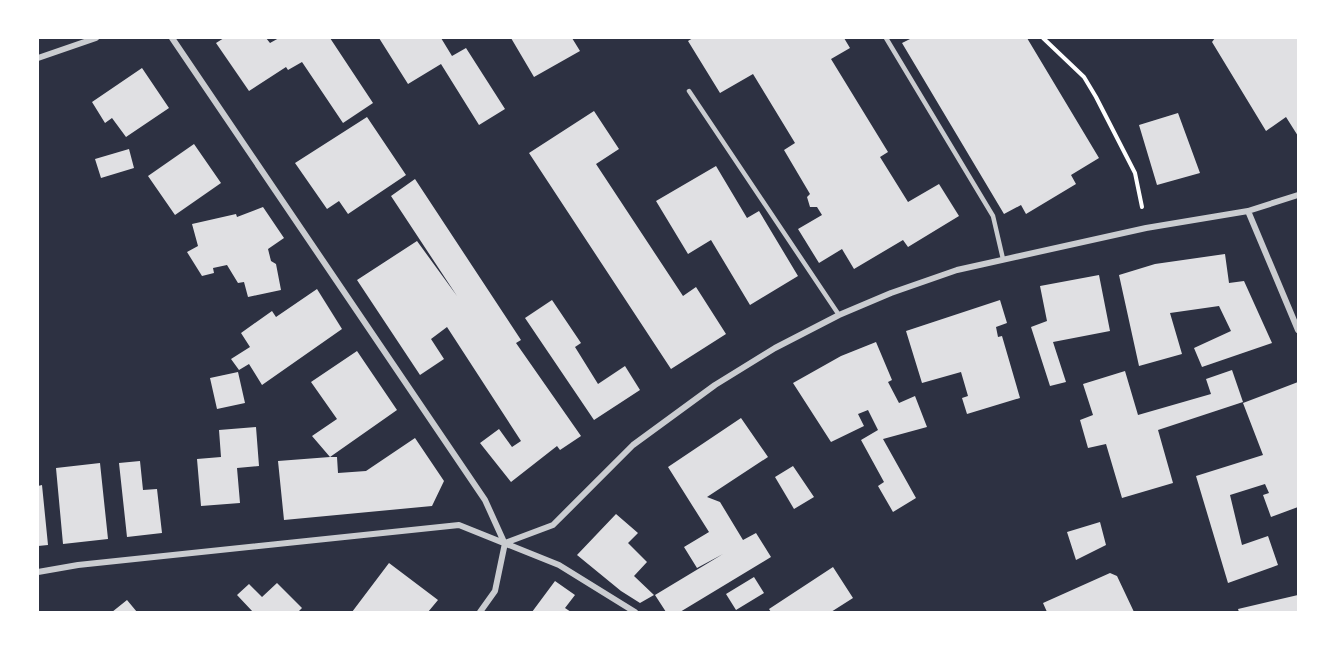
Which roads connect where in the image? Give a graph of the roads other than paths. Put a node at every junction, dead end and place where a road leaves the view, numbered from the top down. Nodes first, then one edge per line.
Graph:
1 (96, 38) edge
2 (172, 38) edge
3 (886, 38) edge
4 (38, 58) edge
5 (689, 91) dead end
6 (1299, 195) edge
7 (1248, 211) junction
8 (1003, 259) junction
9 (839, 315) junction
10 (1299, 330) edge
11 (505, 543) junction
12 (38, 572) edge
13 (480, 612) edge
14 (635, 612) edge

1 - 4 street
2 - 11 street
3 - 8 lane
5 - 9 lane
6 - 7 street
7 - 8 street
7 - 10 street
8 - 9 street
9 - 11 street
11 - 12 street
11 - 13 street
11 - 14 street

